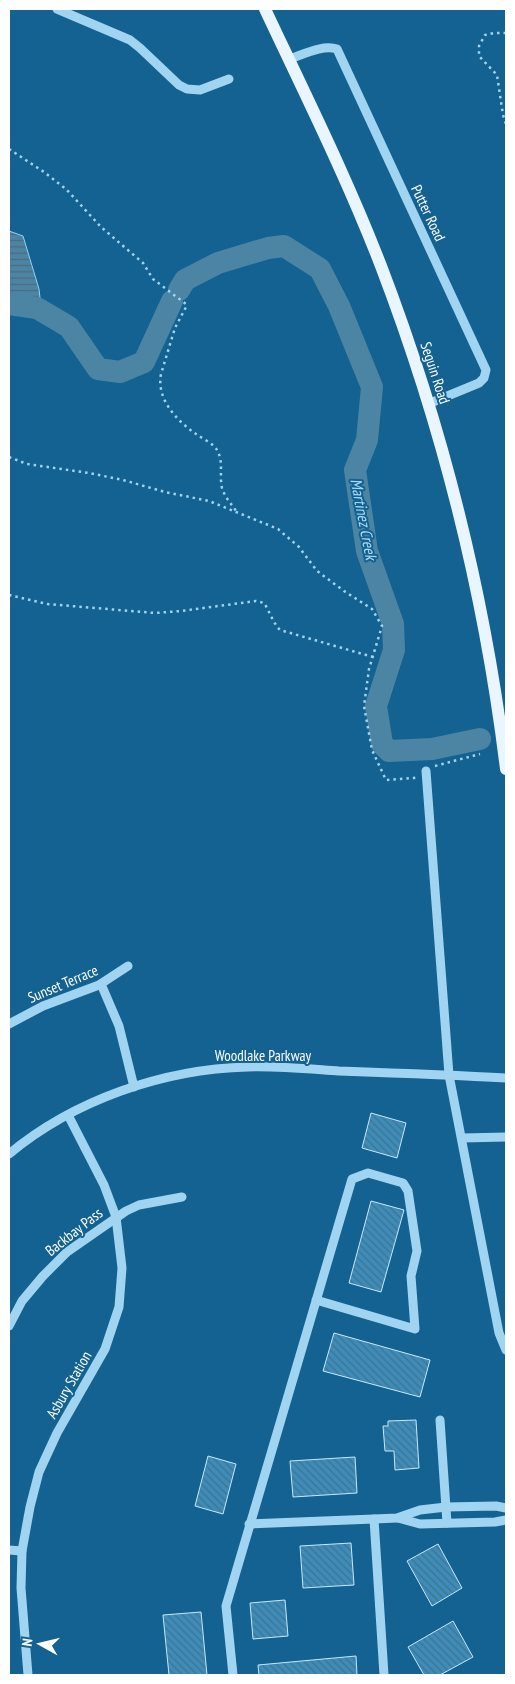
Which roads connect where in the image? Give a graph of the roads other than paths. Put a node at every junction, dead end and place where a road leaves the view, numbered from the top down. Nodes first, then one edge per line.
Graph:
1 (57, 9) edge
2 (266, 9) edge
3 (289, 59) junction
4 (229, 80) dead end
5 (428, 404) junction
6 (506, 769) edge
7 (426, 771) road end
8 (128, 966) dead end
9 (101, 984) junction
10 (10, 1022) edge
11 (449, 1075) junction
12 (506, 1078) edge
13 (134, 1087) junction
14 (68, 1115) junction
15 (506, 1137) edge
16 (462, 1138) junction
17 (9, 1154) edge
18 (182, 1196) dead end
19 (116, 1217) junction
20 (316, 1300) junction
21 (9, 1326) edge
22 (506, 1350) edge
23 (440, 1420) dead end
24 (446, 1507) junction
25 (506, 1508) edge
26 (397, 1518) junction
27 (374, 1519) junction
28 (506, 1520) edge
29 (447, 1523) junction
30 (250, 1524) junction
31 (9, 1550) edge
32 (22, 1551) junction
33 (28, 1675) edge
34 (233, 1675) edge
35 (384, 1675) edge

1 - 4 street
2 - 3 main road, Seguin Road
3 - 5 main road, Seguin Road
3 - 5 street, Putter Road
5 - 6 main road, Seguin Road
7 - 11 street
8 - 9 street, Sunset Terrace
9 - 10 street, Sunset Terrace
9 - 13 street
11 - 12 street, Woodlake Parkway
11 - 13 street, Woodlake Parkway
11 - 16 street
13 - 14 street, Woodlake Parkway
14 - 17 street, Woodlake Parkway
14 - 19 street, Asbury Station
15 - 16 street
16 - 22 street
18 - 19 street, Backbay Pass
19 - 21 street, Backbay Pass
19 - 32 street, Asbury Station
20 - 20 street
20 - 30 street
23 - 24 street
24 - 25 street
24 - 26 street
24 - 29 street
26 - 27 street
26 - 29 street
27 - 30 street
27 - 35 street
28 - 29 street
30 - 34 street
31 - 32 street
32 - 33 street, Asbury Station

